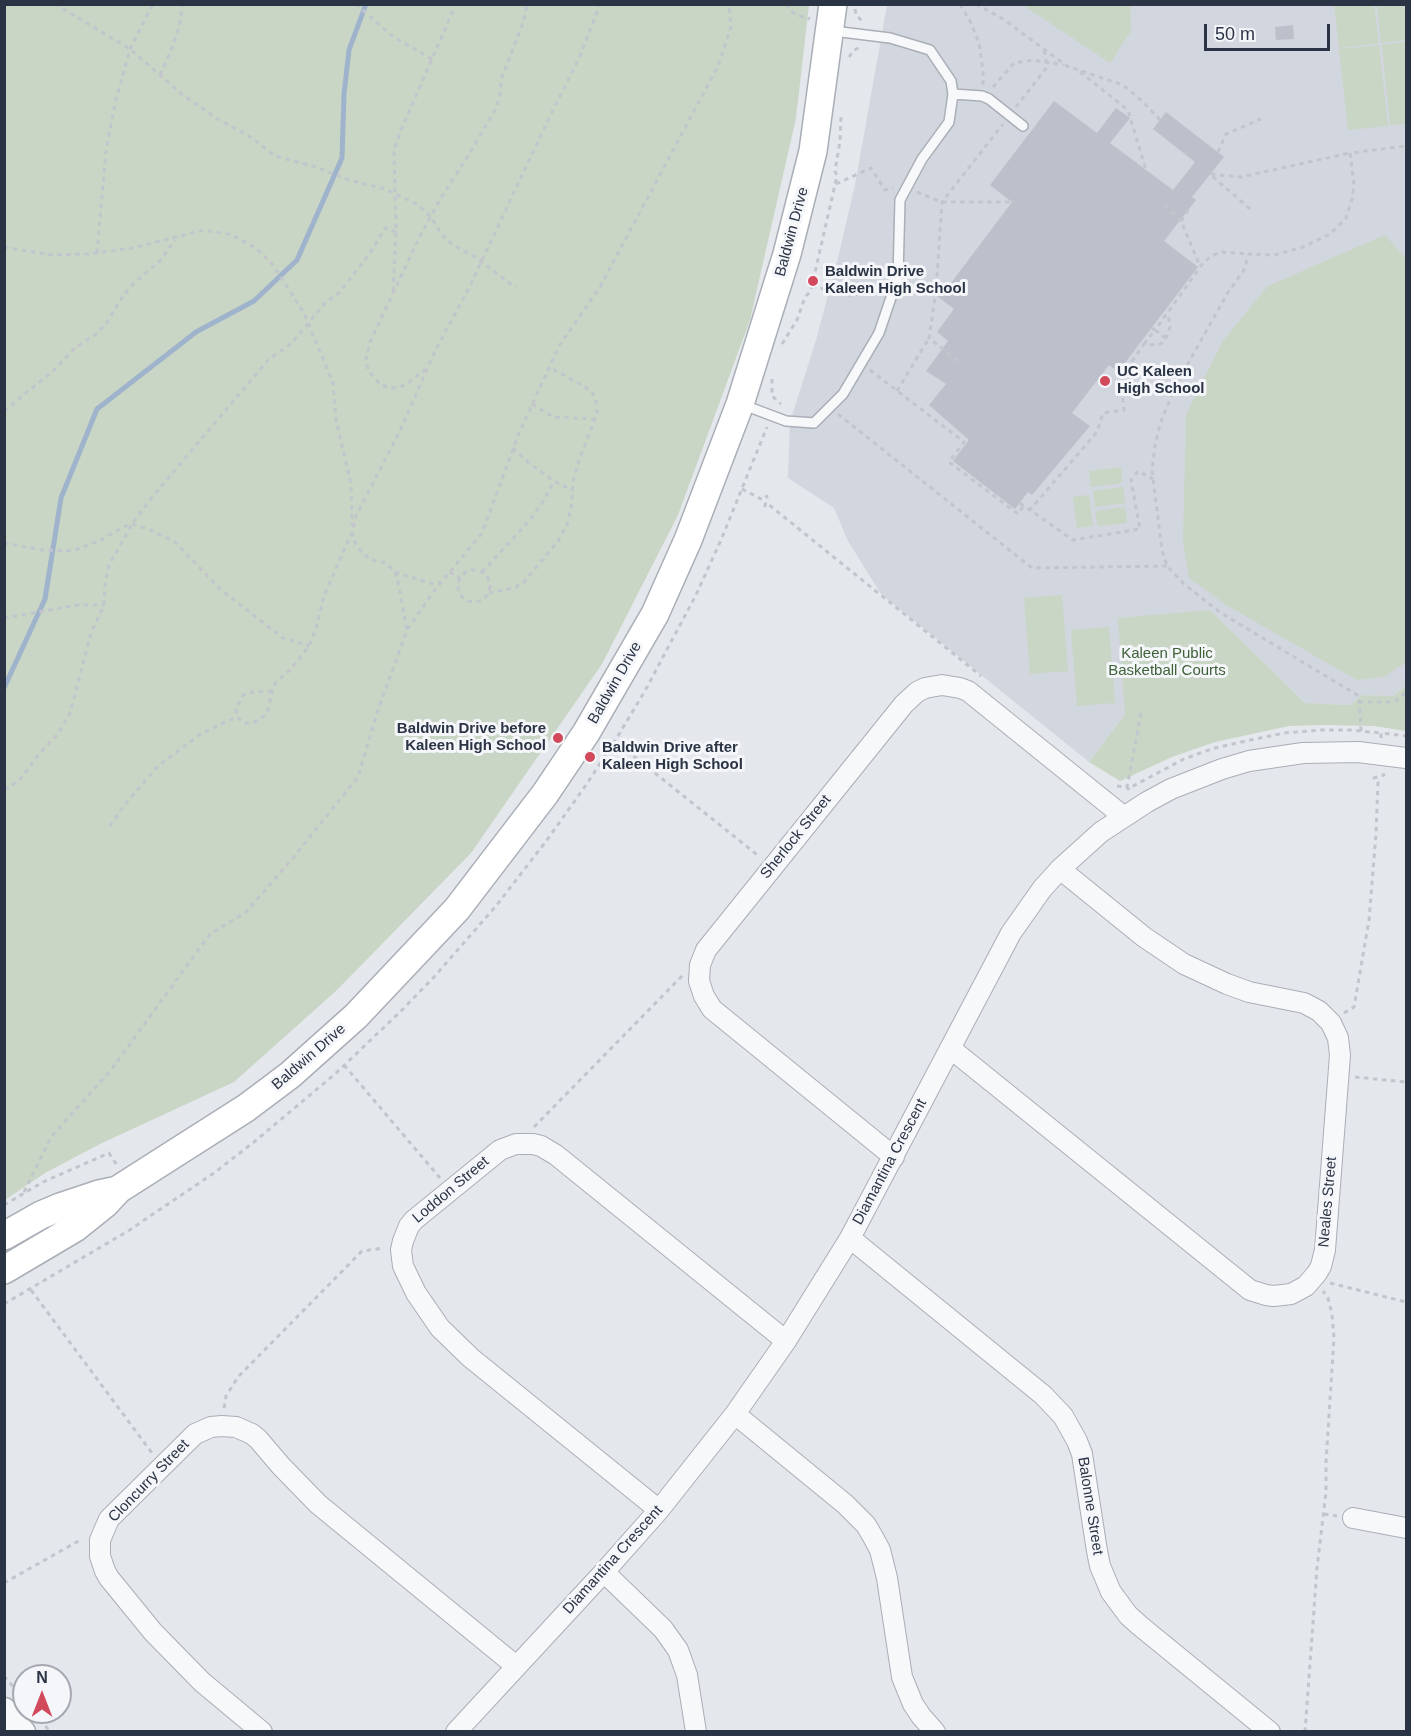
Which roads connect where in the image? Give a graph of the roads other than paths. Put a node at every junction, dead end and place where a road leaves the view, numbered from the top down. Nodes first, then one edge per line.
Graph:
1 (825, 15) edge
2 (953, 94) junction
3 (1023, 126) dead end
4 (740, 404) junction
5 (1407, 758) edge
6 (1131, 811) junction
7 (1060, 869) junction
8 (950, 1048) junction
9 (894, 1156) junction
10 (124, 1186) junction
11 (4, 1236) edge
12 (850, 1238) junction
13 (4, 1270) edge
14 (786, 1341) junction
15 (735, 1414) junction
16 (659, 1510) junction
17 (1353, 1518) dead end
18 (1407, 1528) edge
19 (604, 1572) junction
20 (516, 1666) junction
21 (4, 1710) edge
22 (23, 1731) edge
23 (262, 1731) edge
24 (456, 1731) edge
25 (696, 1731) edge
26 (935, 1731) edge
27 (1270, 1731) edge

1 - 2 lane
1 - 4 main road, Baldwin Drive
2 - 3 lane
2 - 4 lane
4 - 10 main road, Baldwin Drive
5 - 6 street, Diamantina Crescent
6 - 7 street, Diamantina Crescent
6 - 9 street, Sherlock Street
7 - 8 street, Diamantina Crescent
7 - 8 street, Neales Street
8 - 9 street, Diamantina Crescent
9 - 12 street, Diamantina Crescent
10 - 11 main road, Baldwin Drive
10 - 13 main road, Baldwin Drive
12 - 14 street, Diamantina Crescent
12 - 27 street, Balonne Street
14 - 15 street, Diamantina Crescent
14 - 16 street, Loddon Street
15 - 16 street, Diamantina Crescent
15 - 26 street
16 - 19 street, Diamantina Crescent
17 - 18 street
19 - 20 street, Diamantina Crescent
19 - 25 street
20 - 23 street, Cloncurry Street
20 - 24 street, Diamantina Crescent
21 - 22 street

